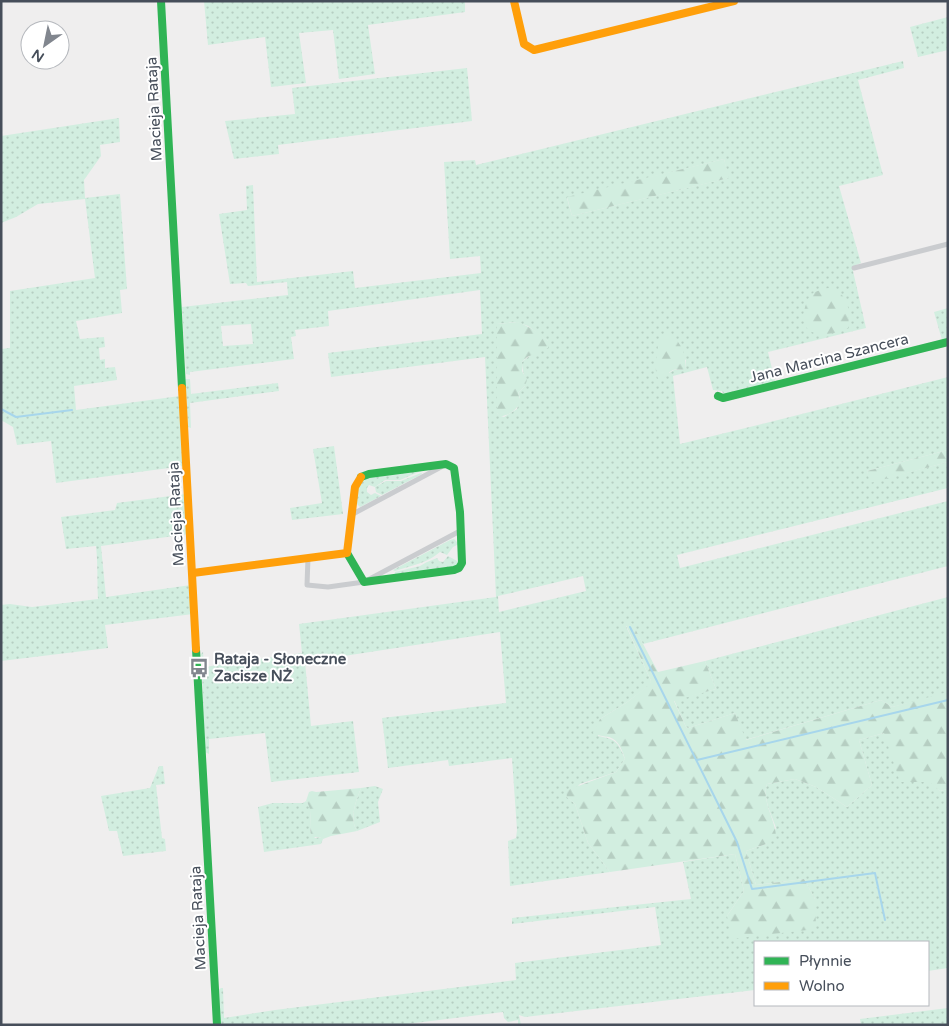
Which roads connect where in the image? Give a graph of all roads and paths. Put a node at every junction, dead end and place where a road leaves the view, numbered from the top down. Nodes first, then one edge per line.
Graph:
1 (161, 1) edge
2 (514, 1) edge
3 (734, 1) edge
4 (948, 244) edge
5 (854, 268) dead end
6 (948, 342) edge
7 (718, 396) dead end
8 (446, 464) junction
9 (352, 515) junction
10 (460, 531) junction
11 (347, 553) junction
12 (308, 558) junction
13 (194, 573) junction
14 (364, 582) junction
15 (217, 1025) edge

1 - 13 street, Macieja Rataja
2 - 3 street
4 - 5 street
6 - 7 street, Jana Marcina Szancera
8 - 9 street
8 - 9 street
8 - 10 street
9 - 11 street
10 - 14 street
10 - 14 street
11 - 12 street
11 - 14 street
12 - 13 street
12 - 14 street
13 - 15 street, Macieja Rataja

